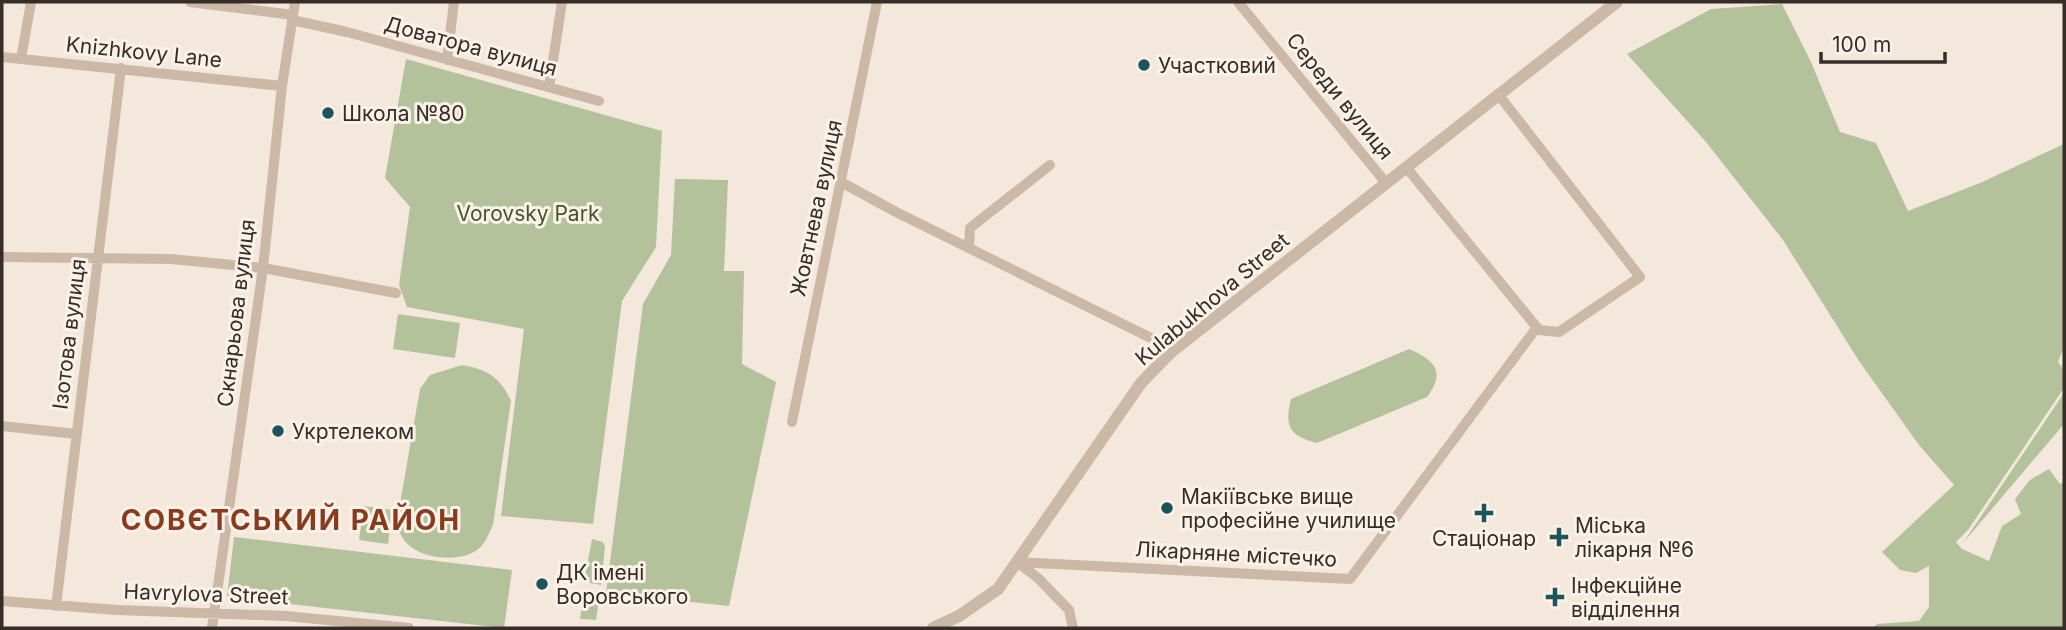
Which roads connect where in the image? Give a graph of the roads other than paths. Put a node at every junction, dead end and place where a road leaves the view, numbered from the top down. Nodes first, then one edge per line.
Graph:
1 (31, 2) edge
2 (190, 2) edge
3 (295, 2) edge
4 (454, 2) edge
5 (562, 2) edge
6 (877, 2) edge
7 (1238, 2) edge
8 (1617, 2) edge
9 (293, 18) junction
10 (2, 57) edge
11 (21, 59) junction
12 (447, 60) junction
13 (121, 68) junction
14 (282, 86) junction
15 (550, 87) junction
16 (1498, 94) junction
17 (600, 101) dead end
18 (1050, 165) dead end
19 (1406, 167) junction
20 (841, 182) junction
21 (1385, 183) junction
22 (969, 248) junction
23 (2, 257) edge
24 (97, 260) junction
25 (263, 268) junction
26 (396, 293) dead end
27 (1536, 327) junction
28 (1171, 354) junction
29 (792, 422) dead end
30 (2, 426) edge
31 (76, 434) junction
32 (1016, 562) junction
33 (2, 601) edge
34 (56, 606) junction
35 (216, 612) junction
36 (212, 628) edge
37 (409, 628) edge
38 (933, 628) edge
39 (1073, 628) edge

1 - 11 street
2 - 9 street, Доватора вулиця
3 - 9 street, Скнарьова вулиця
4 - 12 street
5 - 15 street
6 - 20 street, Жовтнева вулиця
7 - 21 street, Середи вулиця
8 - 16 street, Kulabukhova Street
9 - 12 street, Доватора вулиця
9 - 14 street, Скнарьова вулиця
10 - 11 street, Knizhkovy Lane
11 - 13 street, Knizhkovy Lane
12 - 15 street, Доватора вулиця
13 - 14 street, Knizhkovy Lane
13 - 24 street, Ізотова вулиця
14 - 25 street, Скнарьова вулиця
15 - 17 street, Доватора вулиця
16 - 19 street, Kulabukhova Street
16 - 27 street
18 - 22 street
19 - 21 street, Kulabukhova Street
19 - 27 street
20 - 22 street
20 - 29 street, Жовтнева вулиця
21 - 28 street, Kulabukhova Street
22 - 28 street
23 - 24 street
24 - 25 street
24 - 31 street, Ізотова вулиця
25 - 26 street
25 - 35 street, Скнарьова вулиця
27 - 32 street, Лікарняне містечко
28 - 32 street, Kulabukhova Street
30 - 31 street
31 - 34 street, Ізотова вулиця
32 - 38 street, Kulabukhova Street
32 - 39 street
33 - 34 street, Havrylova Street
34 - 35 street, Havrylova Street
35 - 36 street, Скнарьова вулиця
35 - 37 street, Havrylova Street

